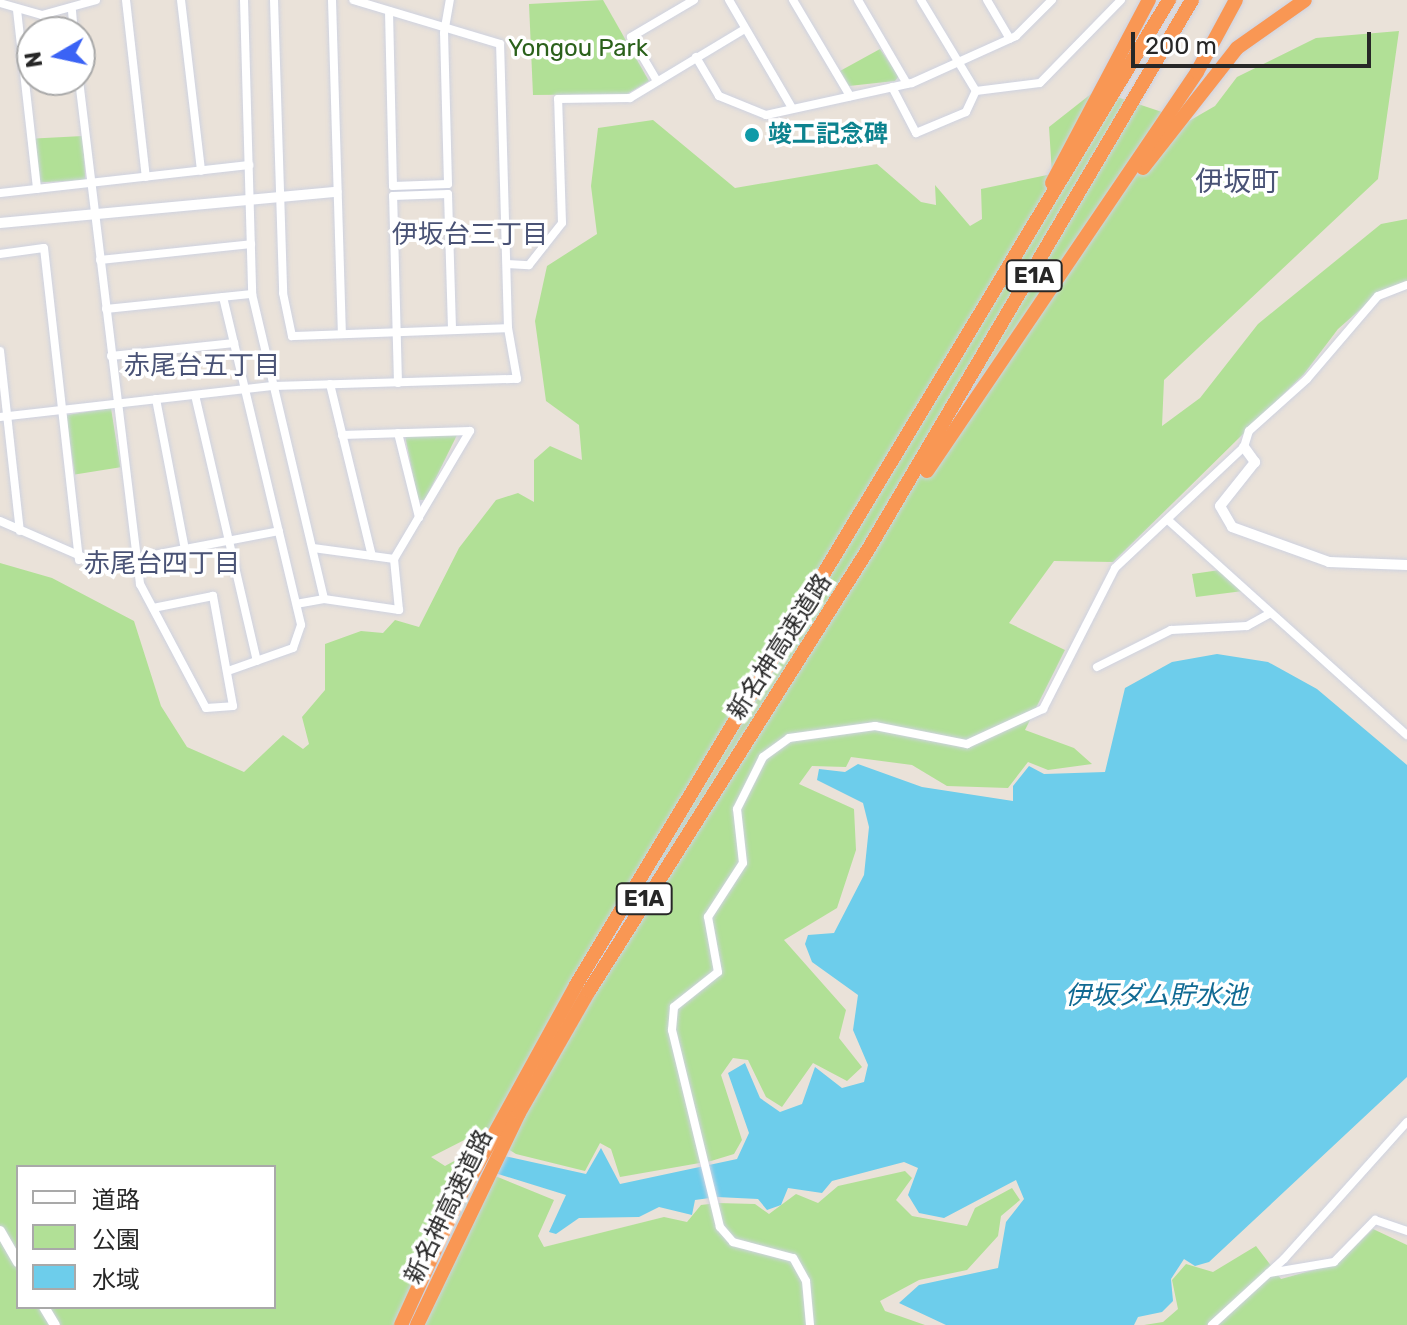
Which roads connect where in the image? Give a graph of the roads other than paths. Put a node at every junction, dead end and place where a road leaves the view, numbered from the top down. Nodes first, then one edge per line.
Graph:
1 (96, 0) edge
2 (126, 0) edge
3 (181, 0) edge
4 (244, 0) edge
5 (274, 0) edge
6 (332, 0) edge
7 (353, 0) edge
8 (450, 0) edge
9 (694, 0) edge
10 (729, 0) edge
11 (793, 0) edge
12 (858, 0) edge
13 (921, 0) edge
14 (987, 0) edge
15 (1052, 0) edge
16 (1121, 0) edge
17 (1147, 0) edge
18 (1169, 0) edge
19 (1192, 0) edge
20 (1236, 0) edge
21 (1305, 0) edge
22 (0, 3) edge
23 (17, 10) junction
24 (72, 11) junction
25 (389, 11) junction
26 (72, 16) edge
27 (444, 26) junction
28 (745, 29) junction
29 (1010, 39) junction
30 (696, 57) junction
31 (958, 62) junction
32 (657, 81) junction
33 (907, 84) junction
34 (892, 87) junction
35 (976, 91) junction
36 (81, 96) edge
37 (850, 96) junction
38 (792, 108) junction
39 (249, 165) junction
40 (201, 171) junction
41 (146, 177) junction
42 (91, 183) junction
43 (37, 189) junction
44 (337, 192) junction
45 (0, 193) edge
46 (279, 194) junction
47 (250, 195) junction
48 (95, 213) junction
49 (0, 223) edge
50 (251, 244) junction
51 (1022, 247) junction
52 (0, 254) edge
53 (100, 260) junction
54 (507, 264) junction
55 (1058, 279) junction
56 (1407, 285) edge
57 (252, 294) junction
58 (223, 297) junction
59 (106, 309) junction
60 (508, 328) junction
61 (452, 329) junction
62 (397, 331) junction
63 (342, 332) junction
64 (234, 343) junction
65 (0, 351) edge
66 (111, 356) junction
67 (398, 383) junction
68 (330, 384) junction
69 (274, 386) junction
70 (246, 389) junction
71 (195, 395) junction
72 (156, 399) junction
73 (117, 404) junction
74 (61, 410) junction
75 (4, 417) edge
76 (398, 433) junction
77 (342, 435) junction
78 (1244, 447) junction
79 (419, 517) junction
80 (0, 521) edge
81 (1169, 521) junction
82 (20, 531) junction
83 (279, 531) junction
84 (229, 541) junction
85 (313, 548) junction
86 (869, 548) junction
87 (185, 550) junction
88 (372, 556) junction
89 (394, 559) junction
90 (79, 560) junction
91 (134, 560) junction
92 (1407, 565) edge
93 (324, 599) junction
94 (297, 604) junction
95 (153, 608) junction
96 (1270, 613) junction
97 (257, 661) junction
98 (1097, 667) dead end
99 (231, 670) junction
100 (1407, 735) edge
101 (514, 1109) junction
102 (1407, 1122) edge
103 (465, 1202) junction
104 (0, 1231) edge
105 (1407, 1231) edge
106 (16, 1259) edge
107 (1268, 1273) junction
108 (401, 1325) edge
109 (417, 1325) edge
110 (810, 1325) edge
111 (1212, 1325) edge

1 - 24 street
2 - 41 street
3 - 40 street
4 - 39 street
5 - 46 street
6 - 44 street
7 - 25 street
8 - 27 street
9 - 32 street
10 - 28 street
11 - 37 street
12 - 33 street
13 - 31 street
14 - 29 street
15 - 29 street
16 - 35 street
17 - 51 highway
18 - 51 highway, 新名神高速道路 / E1A
19 - 86 highway, 新名神高速道路 / E1A
20 - 55 highway
21 - 55 highway
22 - 23 street
23 - 24 street
23 - 43 street
24 - 26 street
25 - 27 street
25 - 27 street
27 - 54 street
28 - 30 street
28 - 38 street
29 - 31 street
30 - 32 street
30 - 38 street
31 - 33 street
31 - 35 street
32 - 54 street
33 - 34 street
34 - 35 street
34 - 37 street
36 - 42 street
37 - 38 street
39 - 40 street
39 - 47 street
40 - 41 street
41 - 42 street
42 - 43 street
42 - 48 street
43 - 45 street
44 - 46 street
44 - 63 street
46 - 47 street
46 - 63 street
47 - 48 street
47 - 50 street
48 - 49 street
48 - 53 street
50 - 53 street
50 - 57 street
51 - 101 highway, 新名神高速道路 / E1A
52 - 74 street
53 - 59 street
54 - 60 street
55 - 86 highway
56 - 78 street
57 - 58 street
57 - 69 street
58 - 59 street
58 - 64 street
59 - 66 street
60 - 61 street
60 - 67 street
61 - 62 street
61 - 62 street
62 - 63 street
62 - 67 street
64 - 66 street
64 - 70 street
65 - 75 street
66 - 73 street
67 - 68 street
68 - 69 street
68 - 77 street
69 - 70 street
69 - 85 street
70 - 71 street
70 - 83 street
71 - 72 street
71 - 84 street
72 - 73 street
72 - 87 street
73 - 74 street
73 - 91 street
74 - 75 street
74 - 90 street
75 - 82 street
76 - 77 street
76 - 79 street
76 - 79 street
77 - 88 street
78 - 81 street
78 - 92 street
79 - 89 street
80 - 82 street
81 - 96 street
81 - 110 street
82 - 90 street
83 - 84 street
83 - 94 street
84 - 87 street
84 - 97 street
85 - 88 street
85 - 93 street
86 - 101 highway, 新名神高速道路 / E1A
87 - 91 street
88 - 89 street
89 - 93 street
90 - 91 street
91 - 95 street
93 - 94 street
94 - 97 street
95 - 99 street
95 - 99 street
96 - 98 street
96 - 100 street
97 - 99 street
101 - 103 highway, 新名神高速道路 / E1A
102 - 107 street
103 - 108 highway, 新名神高速道路 / E1A
103 - 109 highway, 新名神高速道路 / E1A
104 - 106 street
105 - 107 street
107 - 111 street

